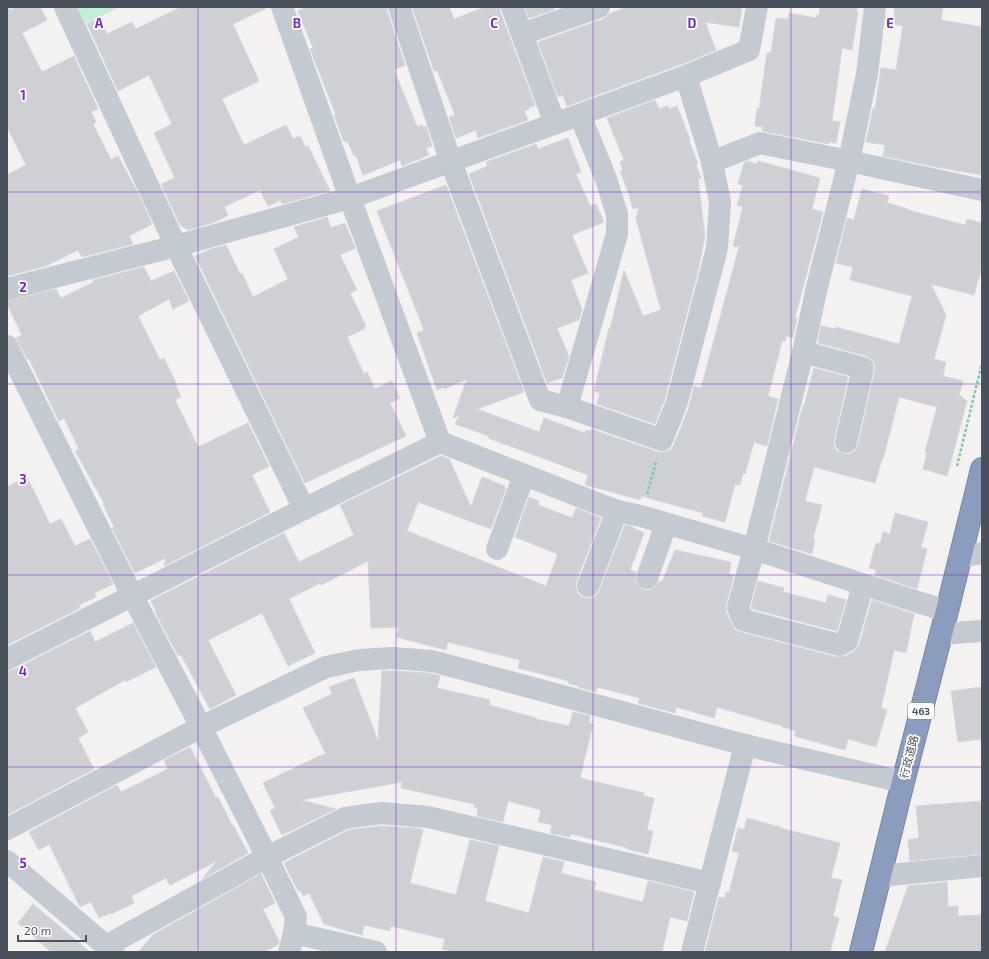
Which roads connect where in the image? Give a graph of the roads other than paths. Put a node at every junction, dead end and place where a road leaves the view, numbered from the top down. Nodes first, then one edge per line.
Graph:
1 (65, 7) edge
2 (282, 7) edge
3 (399, 7) edge
4 (512, 7) edge
5 (599, 7) edge
6 (757, 7) edge
7 (875, 7) edge
8 (522, 34) junction
9 (686, 76) junction
10 (580, 115) junction
11 (555, 124) junction
12 (850, 161) junction
13 (451, 162) junction
14 (712, 162) junction
15 (982, 190) edge
16 (350, 198) junction
17 (176, 246) junction
18 (7, 289) edge
19 (7, 346) edge
20 (803, 352) junction
21 (567, 407) junction
22 (440, 442) junction
23 (846, 442) dead end
24 (982, 469) edge
25 (524, 475) junction
26 (979, 495) edge
27 (304, 509) junction
28 (617, 511) junction
29 (666, 524) junction
30 (496, 548) dead end
31 (754, 549) junction
32 (982, 553) edge
33 (960, 558) junction
34 (647, 578) dead end
35 (863, 585) junction
36 (588, 586) dead end
37 (132, 595) junction
38 (947, 611) junction
39 (982, 631) edge
40 (941, 634) junction
41 (7, 659) edge
42 (201, 727) junction
43 (745, 745) junction
44 (903, 782) junction
45 (7, 829) edge
46 (267, 857) junction
47 (7, 861) edge
48 (982, 866) edge
49 (880, 876) junction
50 (710, 883) junction
51 (292, 942) edge
52 (110, 949) edge
53 (376, 952) edge
54 (692, 952) edge
55 (861, 952) edge

1 - 17 street
2 - 16 street
3 - 13 street
4 - 8 street
5 - 8 street
6 - 9 street
7 - 12 street
8 - 11 street
9 - 10 street
9 - 14 street
10 - 11 street
10 - 21 street
11 - 13 street
12 - 14 street
12 - 15 street
12 - 20 street
13 - 16 street
13 - 21 street
14 - 21 street
16 - 17 street
16 - 22 street
17 - 18 street
17 - 27 street
19 - 37 street
20 - 23 street
20 - 31 street
22 - 25 street
22 - 27 street
24 - 26 highway, 行政道路 / 463
25 - 28 street
25 - 30 street
26 - 33 highway, 行政道路 / 463
27 - 37 street
28 - 29 street
28 - 36 street
29 - 31 street
29 - 34 street
31 - 35 street
31 - 35 street
32 - 33 street
33 - 38 highway, 行政道路 / 463
35 - 38 street
37 - 41 street
37 - 42 street
38 - 40 highway, 行政道路 / 463
39 - 40 street
40 - 44 highway, 行政道路 / 463
42 - 43 street
42 - 45 street
42 - 46 street
43 - 44 street
43 - 50 street
44 - 49 highway, 行政道路 / 463
46 - 50 street
46 - 51 street
46 - 52 street
47 - 52 street
48 - 49 street
49 - 55 highway, 行政道路 / 463
50 - 54 street
51 - 53 street

